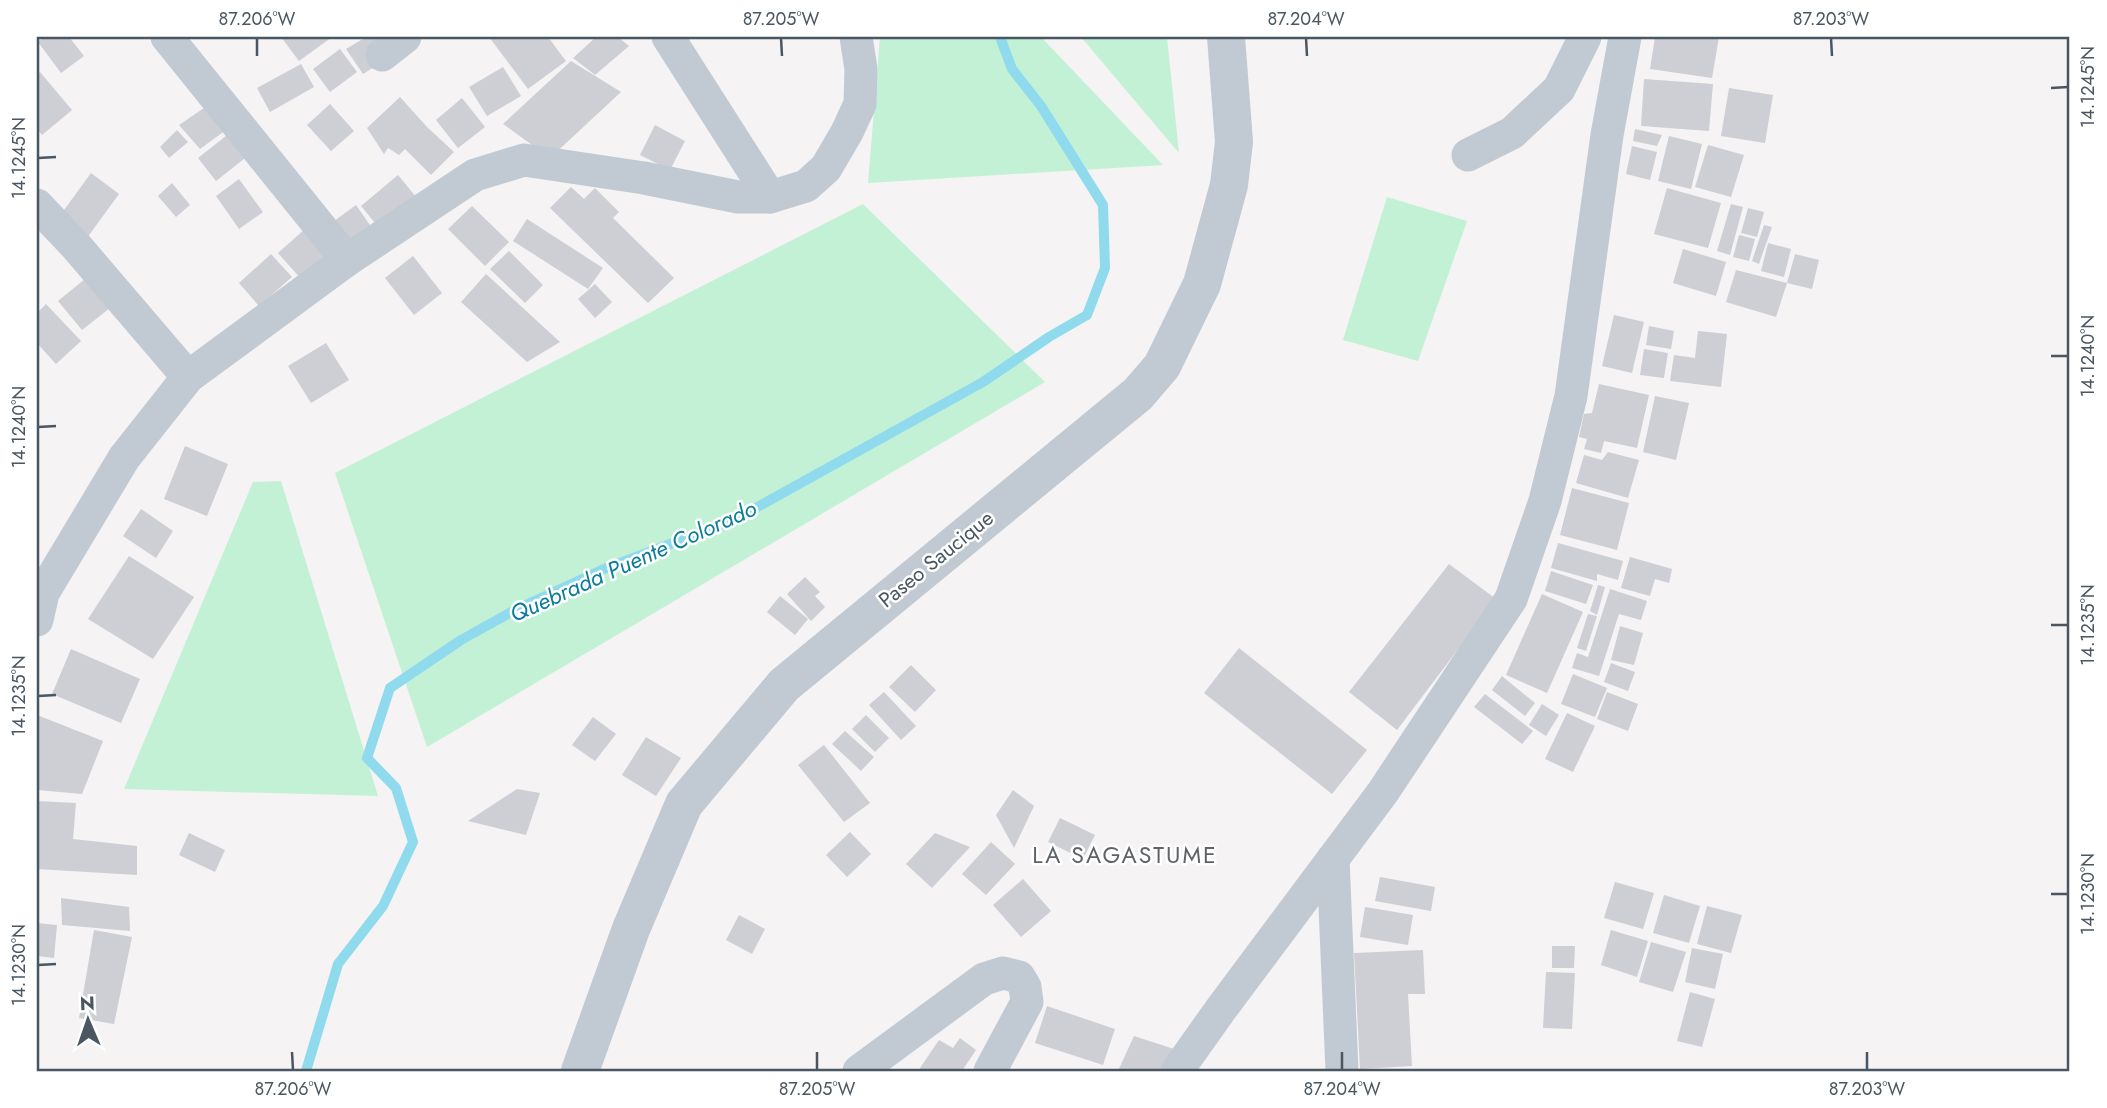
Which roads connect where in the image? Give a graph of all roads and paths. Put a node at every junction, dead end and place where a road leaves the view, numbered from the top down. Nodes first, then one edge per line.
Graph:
1 (167, 37) edge
2 (668, 37) edge
3 (856, 37) edge
4 (1226, 37) edge
5 (1585, 37) edge
6 (1625, 37) edge
7 (1468, 155) dead end
8 (770, 197) junction
9 (37, 205) edge
10 (347, 260) junction
11 (188, 377) junction
12 (39, 602) edge
13 (1333, 859) junction
14 (580, 1071) edge
15 (859, 1071) edge
16 (990, 1071) edge
17 (1177, 1071) edge
18 (1342, 1071) edge

1 - 10 street
2 - 8 street
3 - 8 street
4 - 14 street, Paseo Saucique
5 - 7 street
6 - 13 street
8 - 10 street
9 - 11 street
10 - 11 street
11 - 12 street
13 - 17 street
13 - 18 street
15 - 16 street

